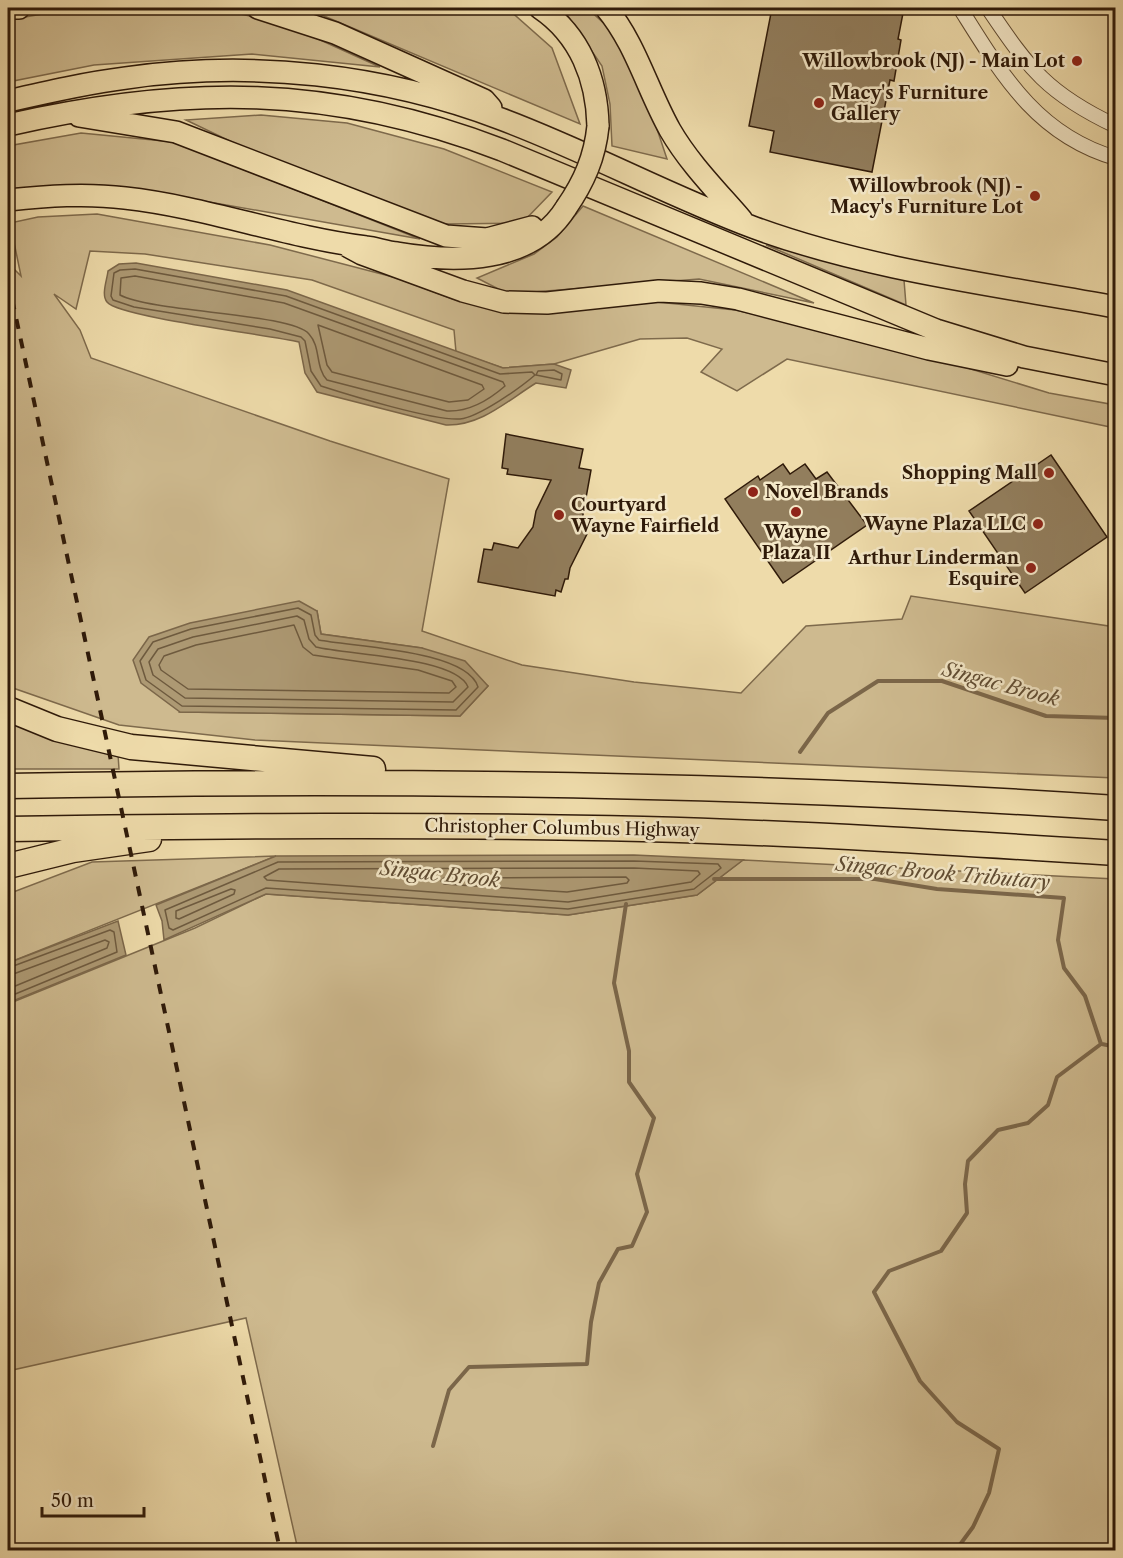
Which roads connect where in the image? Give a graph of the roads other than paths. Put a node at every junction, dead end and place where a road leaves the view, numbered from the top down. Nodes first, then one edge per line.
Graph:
1 (8, 8) edge
2 (19, 8) edge
3 (258, 8) edge
4 (540, 8) edge
5 (606, 8) edge
6 (960, 8) edge
7 (988, 8) edge
8 (8, 101) edge
9 (61, 113) junction
10 (500, 118) junction
11 (8, 124) edge
12 (1116, 126) edge
13 (1116, 158) edge
14 (8, 200) edge
15 (566, 208) junction
16 (744, 223) junction
17 (349, 247) junction
18 (1116, 307) edge
19 (1073, 367) junction
20 (1116, 375) edge
21 (8, 709) edge
22 (556, 784) junction
23 (8, 786) edge
24 (1116, 808) edge
25 (236, 825) junction
26 (8, 829) edge
27 (1116, 853) edge
28 (8, 866) edge

1 - 2 highway
3 - 10 highway
4 - 15 highway, bridge
5 - 16 highway
6 - 13 street
7 - 12 street
8 - 10 highway
9 - 11 highway
9 - 15 highway
9 - 19 highway
10 - 16 highway
14 - 17 highway
15 - 17 highway
16 - 18 highway
17 - 19 highway
19 - 20 highway
21 - 22 highway
22 - 23 highway
22 - 24 highway
25 - 26 highway, Christopher Columbus Highway
25 - 27 highway, Christopher Columbus Highway
25 - 28 highway

